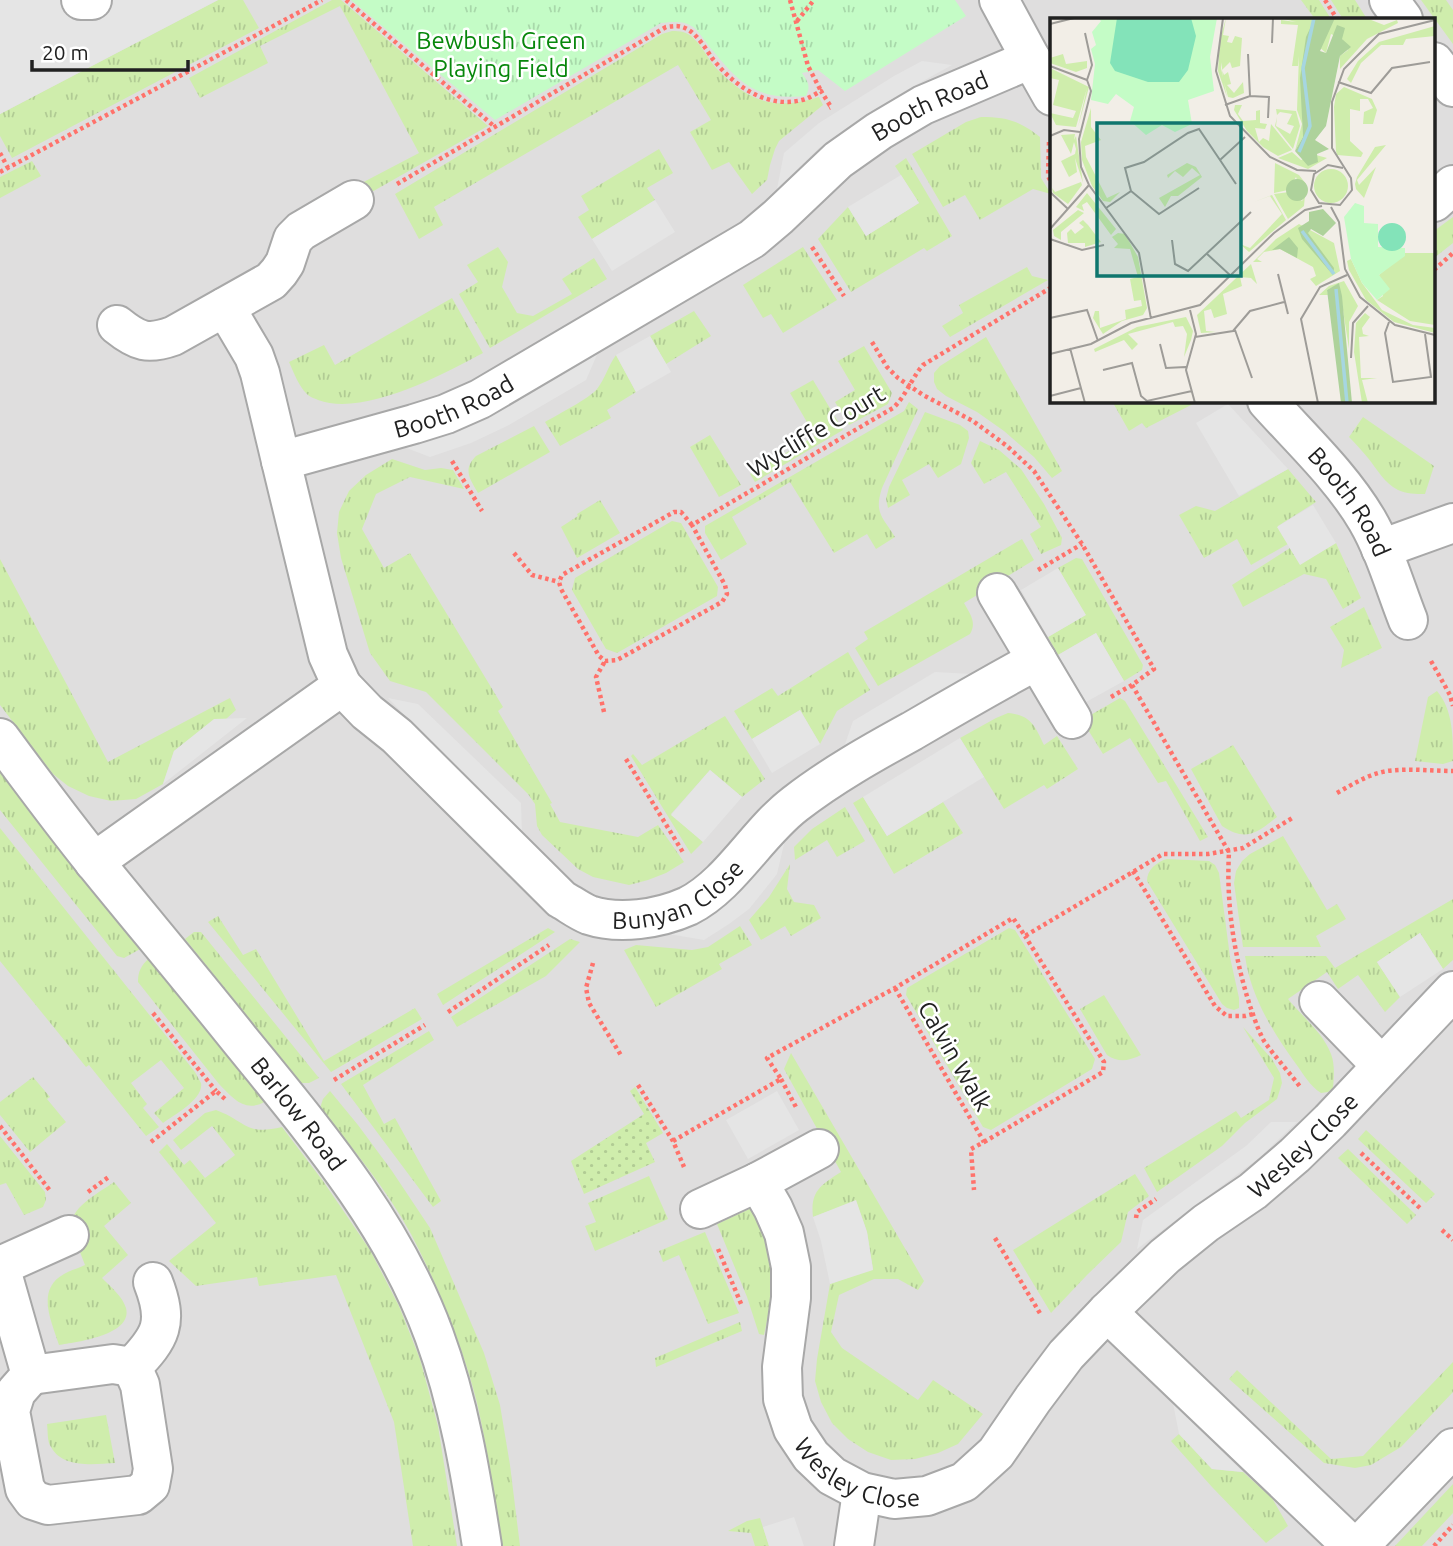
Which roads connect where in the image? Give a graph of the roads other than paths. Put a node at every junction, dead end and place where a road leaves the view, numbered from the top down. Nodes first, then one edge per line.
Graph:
1 (81, 0) edge
2 (92, 0) edge
3 (999, 0) edge
4 (1389, 0) edge
5 (1402, 18) edge
6 (1031, 60) junction
7 (1436, 65) edge
8 (1453, 87) edge
9 (1050, 93) edge
10 (1453, 185) edge
11 (354, 200) road end
12 (1436, 200) edge
13 (225, 307) junction
14 (117, 325) dead end
15 (1268, 402) edge
16 (281, 461) junction
17 (1451, 523) edge
18 (1381, 549) junction
19 (997, 593) dead end
20 (1408, 620) dead end
21 (1037, 660) junction
22 (342, 686) junction
23 (1072, 719) dead end
24 (0, 738) edge
25 (94, 862) junction
26 (1453, 991) edge
27 (1319, 1001) dead end
28 (1381, 1066) junction
29 (819, 1149) dead end
30 (758, 1182) junction
31 (701, 1209) dead end
32 (69, 1235) dead end
33 (0, 1266) edge
34 (153, 1282) dead end
35 (1107, 1312) junction
36 (26, 1359) junction
37 (132, 1367) junction
38 (1453, 1448) edge
39 (862, 1492) junction
40 (482, 1546) edge
41 (854, 1546) edge
42 (1352, 1546) edge
43 (1359, 1546) edge

1 - 2 street
3 - 6 street
4 - 5 street
6 - 9 street
6 - 16 street, Booth Road
7 - 8 street
10 - 12 street
11 - 13 street
13 - 14 street
13 - 16 street
15 - 18 street, Booth Road
16 - 22 street
17 - 18 street
18 - 20 street, Booth Road
19 - 21 street
21 - 22 street, Bunyan Close
21 - 23 street
22 - 25 street
24 - 25 street, Barlow Road
25 - 40 street, Barlow Road
26 - 28 street, Wesley Close
27 - 28 street
28 - 35 street, Wesley Close
29 - 30 street
30 - 31 street
30 - 39 street, Wesley Close
32 - 33 street
33 - 36 street
34 - 37 street
35 - 39 street, Wesley Close
35 - 42 street
36 - 37 street
36 - 37 street
38 - 43 street
39 - 41 street

